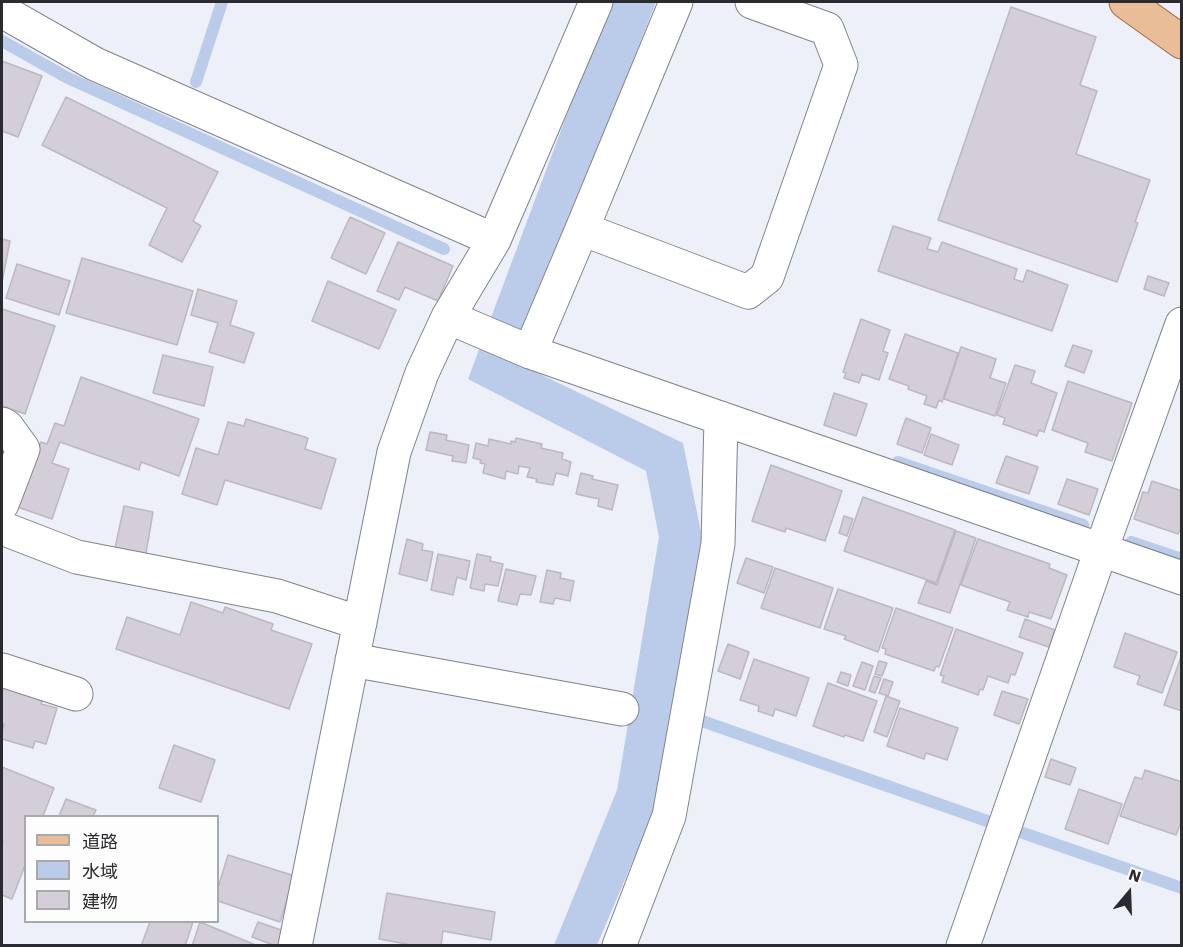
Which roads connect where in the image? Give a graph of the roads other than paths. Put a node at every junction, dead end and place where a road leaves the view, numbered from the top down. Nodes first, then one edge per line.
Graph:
1 (596, 2) edge
2 (676, 2) edge
3 (752, 2) edge
4 (1126, 2) edge
5 (2, 11) edge
6 (1182, 42) edge
7 (582, 229) junction
8 (494, 240) junction
9 (455, 320) junction
10 (1182, 324) edge
11 (527, 351) junction
12 (721, 418) junction
13 (2, 424) edge
14 (2, 504) edge
15 (2, 528) edge
16 (1101, 550) junction
17 (1182, 578) edge
18 (360, 623) junction
19 (352, 660) junction
20 (2, 670) edge
21 (76, 694) dead end
22 (622, 709) dead end
23 (295, 945) edge
24 (619, 945) edge
25 (963, 945) edge

1 - 8 street
2 - 7 street
3 - 7 street
4 - 6 main road
5 - 8 street
7 - 11 street
8 - 9 street
9 - 11 street
9 - 18 street
10 - 16 street
11 - 12 street
12 - 16 street
12 - 24 street
13 - 14 street
15 - 18 street
16 - 17 street
16 - 25 street
18 - 19 street
19 - 22 street
19 - 23 street
20 - 21 street

